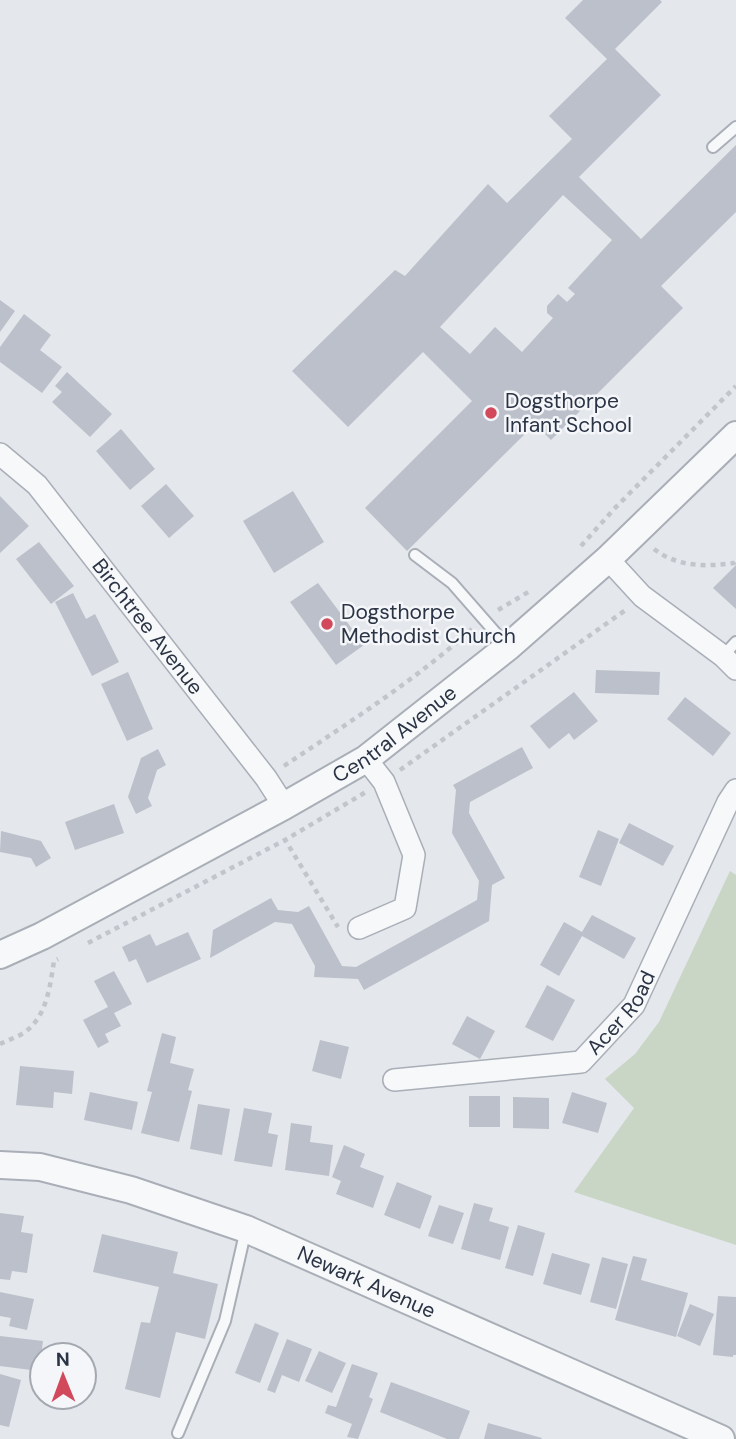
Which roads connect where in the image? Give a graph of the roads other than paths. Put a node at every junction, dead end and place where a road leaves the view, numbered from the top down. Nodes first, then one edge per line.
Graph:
1 (736, 127) edge
2 (713, 147) dead end
3 (736, 435) edge
4 (0, 454) edge
5 (415, 555) dead end
6 (608, 559) junction
7 (508, 647) junction
8 (732, 656) edge
9 (366, 759) junction
10 (736, 790) edge
11 (278, 809) junction
12 (359, 928) road end
13 (0, 955) edge
14 (394, 1080) dead end
15 (0, 1165) edge
16 (246, 1229) junction
17 (178, 1433) dead end
18 (721, 1439) edge

1 - 2 lane
3 - 6 street, Central Avenue
4 - 11 street, Birchtree Avenue
5 - 7 lane
6 - 7 street, Central Avenue
6 - 8 street
7 - 9 street, Central Avenue
9 - 11 street, Central Avenue
9 - 12 street
10 - 14 street, Acer Road
11 - 13 street, Central Avenue
15 - 16 street, Newark Avenue
16 - 17 lane
16 - 18 street, Newark Avenue

